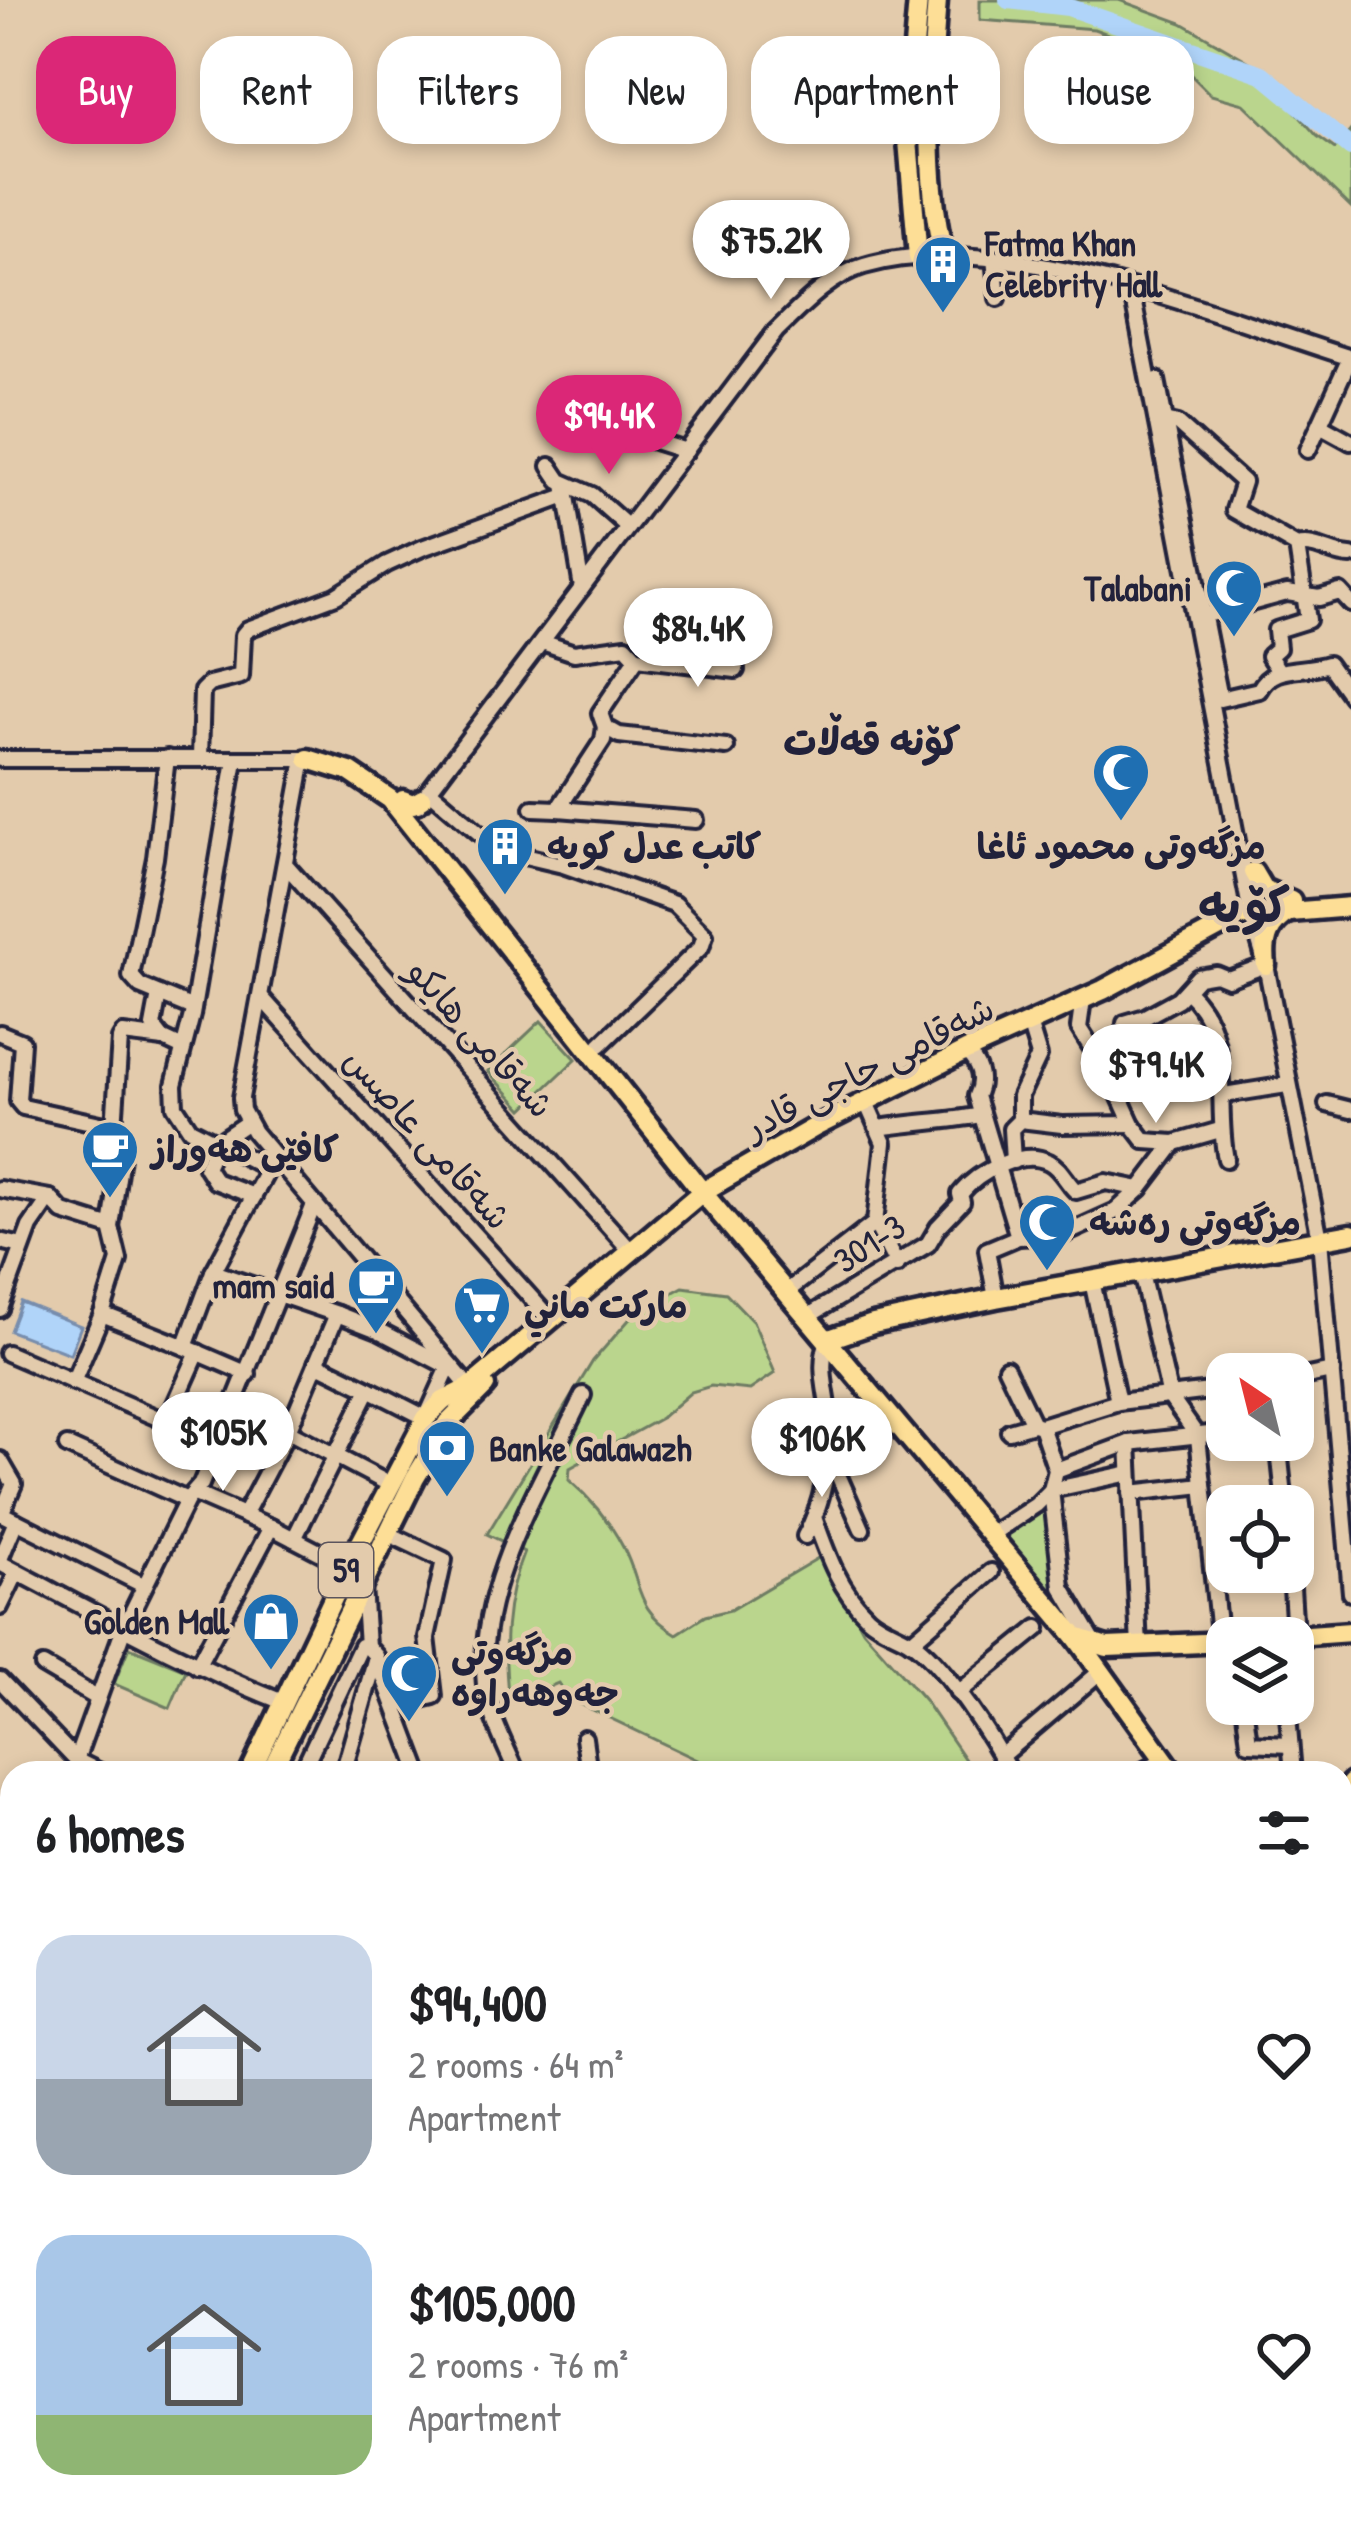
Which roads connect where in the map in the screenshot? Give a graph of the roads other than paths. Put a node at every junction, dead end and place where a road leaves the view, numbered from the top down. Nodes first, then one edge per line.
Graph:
1 (918, 0) edge
2 (937, 0) edge
3 (922, 36) edge
4 (926, 36) edge
5 (909, 144) edge
6 (929, 144) edge
7 (943, 254) junction
8 (918, 256) junction
9 (994, 258) junction
10 (1131, 288) junction
11 (998, 298) dead end
12 (1351, 358) edge
13 (634, 392) dead end
14 (1165, 421) junction
15 (1319, 425) junction
16 (1351, 442) edge
17 (1308, 450) dead end
18 (686, 451) junction
19 (550, 466) dead end
20 (566, 490) junction
21 (628, 527) junction
22 (1297, 546) junction
23 (1351, 556) edge
24 (582, 588) junction
25 (1302, 594) junction
26 (697, 601) dead end
27 (1351, 604) edge
28 (1203, 616) junction
29 (542, 641) junction
30 (637, 658) junction
31 (1278, 670) junction
32 (1351, 696) edge
33 (1220, 699) junction
34 (605, 727) junction
35 (726, 747) dead end
36 (167, 758) junction
37 (200, 758) junction
38 (0, 759) edge
39 (306, 759) junction
40 (235, 760) junction
41 (414, 808) junction
42 (533, 808) dead end
43 (558, 809) junction
44 (697, 820) dead end
45 (285, 864) junction
46 (1253, 872) junction
47 (1351, 895) edge
48 (1291, 906) junction
49 (1351, 907) edge
50 (1251, 914) junction
51 (1266, 964) junction
52 (1187, 992) junction
53 (159, 994) junction
54 (261, 997) junction
55 (1083, 999) junction
56 (193, 1008) junction
57 (1029, 1023) junction
58 (1125, 1023) dead end
59 (0, 1033) edge
60 (164, 1040) junction
61 (600, 1045) junction
62 (184, 1048) junction
63 (966, 1051) junction
64 (1287, 1084) junction
65 (1224, 1095) junction
66 (866, 1102) junction
67 (1327, 1104) dead end
68 (1351, 1110) edge
69 (981, 1115) junction
70 (1020, 1120) junction
71 (248, 1122) junction
72 (1132, 1124) junction
73 (115, 1127) junction
74 (879, 1128) junction
75 (1220, 1130) junction
76 (217, 1143) junction
77 (1174, 1143) junction
78 (1226, 1159) dead end
79 (1013, 1160) junction
80 (271, 1162) junction
81 (996, 1167) junction
82 (0, 1189) edge
83 (1140, 1189) junction
84 (708, 1193) junction
85 (254, 1196) junction
86 (50, 1198) junction
87 (314, 1205) junction
88 (874, 1223) junction
89 (111, 1227) junction
90 (1351, 1234) edge
91 (1018, 1237) junction
92 (1320, 1239) junction
93 (0, 1240) edge
94 (22, 1246) junction
95 (632, 1251) junction
96 (897, 1265) junction
97 (213, 1272) junction
98 (1141, 1273) junction
99 (1092, 1281) junction
100 (794, 1286) junction
101 (279, 1295) junction
102 (995, 1298) junction
103 (0, 1309) edge
104 (814, 1312) junction
105 (337, 1313) junction
106 (102, 1314) junction
107 (550, 1318) junction
108 (832, 1338) junction
109 (192, 1350) junction
110 (7, 1353) dead end
111 (316, 1363) junction
112 (449, 1367) junction
113 (1006, 1368) dead end
114 (1332, 1371) junction
115 (248, 1374) junction
116 (1314, 1375) edge
117 (74, 1382) junction
118 (370, 1389) junction
119 (472, 1391) junction
120 (1206, 1392) edge
121 (583, 1396) dead end
122 (1170, 1396) junction
123 (1118, 1402) junction
124 (425, 1418) junction
125 (167, 1422) junction
126 (1037, 1425) junction
127 (445, 1428) junction
128 (288, 1431) junction
129 (1009, 1431) dead end
130 (1206, 1436) edge
131 (1198, 1437) junction
132 (1129, 1443) junction
133 (218, 1444) junction
134 (67, 1446) dead end
135 (828, 1452) junction
136 (336, 1456) junction
137 (0, 1460) edge
138 (1056, 1470) junction
139 (1130, 1473) junction
140 (391, 1485) junction
141 (1203, 1485) junction
142 (1051, 1490) junction
143 (1131, 1493) junction
144 (191, 1497) junction
145 (244, 1515) junction
146 (6, 1516) edge
147 (815, 1520) junction
148 (271, 1527) junction
149 (862, 1528) dead end
150 (387, 1533) junction
151 (990, 1535) junction
152 (805, 1537) dead end
153 (294, 1539) junction
154 (0, 1561) edge
155 (347, 1567) junction
156 (17, 1572) junction
157 (991, 1572) dead end
158 (363, 1581) junction
159 (143, 1586) junction
160 (1351, 1593) edge
161 (0, 1607) edge
162 (1221, 1617) edge
163 (1038, 1628) dead end
164 (123, 1630) junction
165 (1351, 1632) edge
166 (1314, 1635) edge
167 (1076, 1637) junction
168 (335, 1638) junction
169 (911, 1642) junction
170 (1206, 1643) edge
171 (1096, 1645) junction
172 (1139, 1647) junction
173 (368, 1650) junction
174 (43, 1666) dead end
175 (197, 1666) junction
176 (1100, 1672) junction
177 (0, 1680) edge
178 (958, 1694) junction
179 (97, 1698) junction
180 (283, 1702) junction
181 (396, 1706) junction
182 (1247, 1725) edge
183 (1289, 1725) edge
184 (584, 1738) dead end
185 (1290, 1744) junction
186 (1001, 1756) junction
187 (73, 1761) edge
188 (79, 1761) edge
189 (256, 1761) edge
190 (276, 1761) edge
191 (308, 1761) edge
192 (345, 1761) edge
193 (416, 1761) edge
194 (513, 1761) edge
195 (587, 1761) edge
196 (1004, 1761) edge
197 (1166, 1761) edge
198 (1292, 1761) edge

1 - 3 main road
2 - 4 main road
5 - 8 main road
6 - 7 main road
7 - 8 street
7 - 9 street
8 - 18 street
9 - 10 street
9 - 11 street
10 - 12 street
10 - 14 street
10 - 50 street
12 - 15 street
13 - 18 street
14 - 22 street
14 - 28 street
15 - 16 street
15 - 17 street
18 - 21 street
19 - 20 street
20 - 21 street
20 - 24 street
20 - 37 street
21 - 24 street
22 - 23 street
22 - 25 street
24 - 29 street
25 - 27 street
25 - 28 street
25 - 31 street
26 - 30 street
28 - 33 street
29 - 30 street
29 - 41 street
30 - 34 street
31 - 32 street
31 - 33 street
33 - 46 street
34 - 35 street
34 - 43 street
36 - 37 street
36 - 38 street
36 - 53 street
37 - 40 street
39 - 40 street
39 - 41 main road
39 - 45 street
40 - 56 street
41 - 61 main road
41 - 61 street
41 - 84 main road
42 - 43 street
43 - 44 street
45 - 54 street
45 - 95 street, شه‌قامی هایكو
46 - 48 main road
46 - 50 street
47 - 48 main road, شەقامی حاجی قادر
48 - 49 main road, شەقامی حاجی قادر
48 - 50 main road, شەقامی حاجی قادر
48 - 51 main road
50 - 51 street
50 - 55 main road, شەقامی حاجی قادر
51 - 52 street
51 - 64 street
52 - 58 street
52 - 65 street
53 - 56 street
53 - 60 street
54 - 71 street
54 - 107 street, شه‌قامی عاصس
55 - 57 main road, شەقامی حاجی قادر
55 - 72 street
56 - 62 street
57 - 63 main road, شەقامی حاجی قادر
57 - 70 street
59 - 73 street
60 - 62 street
60 - 73 street
61 - 84 main road
62 - 76 street
63 - 66 main road, شەقامی حاجی قادر
63 - 69 street
64 - 65 street
64 - 92 street
65 - 75 street
66 - 74 street
66 - 84 main road, شەقامی حاجی قادر
67 - 68 street
69 - 74 street
69 - 81 street
70 - 72 street
70 - 79 street
71 - 76 street
71 - 80 street
72 - 77 street
73 - 89 street
74 - 88 street
75 - 77 street
75 - 78 street
76 - 80 street
76 - 85 street
77 - 83 street
79 - 81 street
79 - 83 street
80 - 85 street
80 - 87 street
81 - 91 street
81 - 96 street, 301-3
82 - 86 street
83 - 91 street
84 - 95 main road, 59
84 - 100 main road
84 - 108 main road
84 - 119 main road, 59
85 - 97 street
86 - 89 street
86 - 94 street
87 - 101 street
87 - 112 street
88 - 96 street
88 - 100 street
89 - 106 street
90 - 92 main road
91 - 102 street
92 - 98 main road
92 - 114 street
93 - 94 street
94 - 103 street
95 - 107 main road, 59
96 - 104 street, 301-3
97 - 101 street
97 - 109 street
98 - 99 main road
98 - 122 street
99 - 102 main road
99 - 123 street
100 - 104 main road
101 - 105 street
101 - 115 street
102 - 108 main road
104 - 108 main road
105 - 111 street
105 - 112 street
106 - 109 street
106 - 117 street
107 - 119 main road, 59
108 - 135 street
108 - 151 main road
109 - 115 street
109 - 125 street
110 - 117 street
111 - 118 street
111 - 128 street
112 - 119 street
112 - 124 street
113 - 126 street
114 - 116 street
114 - 160 street
115 - 133 street
117 - 125 street
118 - 124 street
118 - 136 street
119 - 124 main road, 59
119 - 127 main road, 59
120 - 122 street
121 - 194 street
122 - 123 street
122 - 131 street
123 - 126 street
124 - 127 main road
124 - 140 main road, 59
125 - 133 street
126 - 129 street
126 - 138 street
127 - 150 main road, 59
128 - 136 street
128 - 145 street
130 - 131 street
131 - 132 street
131 - 141 street
132 - 138 street
132 - 139 street
133 - 144 street
134 - 144 street
135 - 147 street
135 - 149 street
136 - 140 street
136 - 153 street
137 - 146 street
138 - 142 street
139 - 142 street
139 - 143 street
140 - 155 main road, 59
141 - 143 street
141 - 162 street
142 - 151 street
142 - 171 street
143 - 172 street
144 - 145 street
144 - 159 street
145 - 148 street
146 - 154 street
146 - 159 street
147 - 152 street
147 - 169 street
148 - 153 street
148 - 175 street
150 - 158 main road, 59
150 - 181 street
151 - 167 main road
153 - 155 street
154 - 156 street
155 - 180 main road, 59
156 - 161 street
156 - 164 street
157 - 169 street
158 - 168 main road, 59
158 - 173 street
159 - 164 street
163 - 178 street
164 - 175 street
164 - 179 street
165 - 166 main road
167 - 171 main road
167 - 176 main road
168 - 173 street
168 - 190 main road, 59
169 - 178 street
170 - 172 main road
171 - 172 main road
173 - 181 street
173 - 191 street
173 - 192 street
174 - 179 street
175 - 180 street
176 - 186 street
176 - 197 main road
177 - 187 street
178 - 186 street
179 - 188 street
180 - 189 main road, 59
181 - 193 street
182 - 185 street
183 - 185 street
184 - 195 street
185 - 198 street
186 - 196 street

